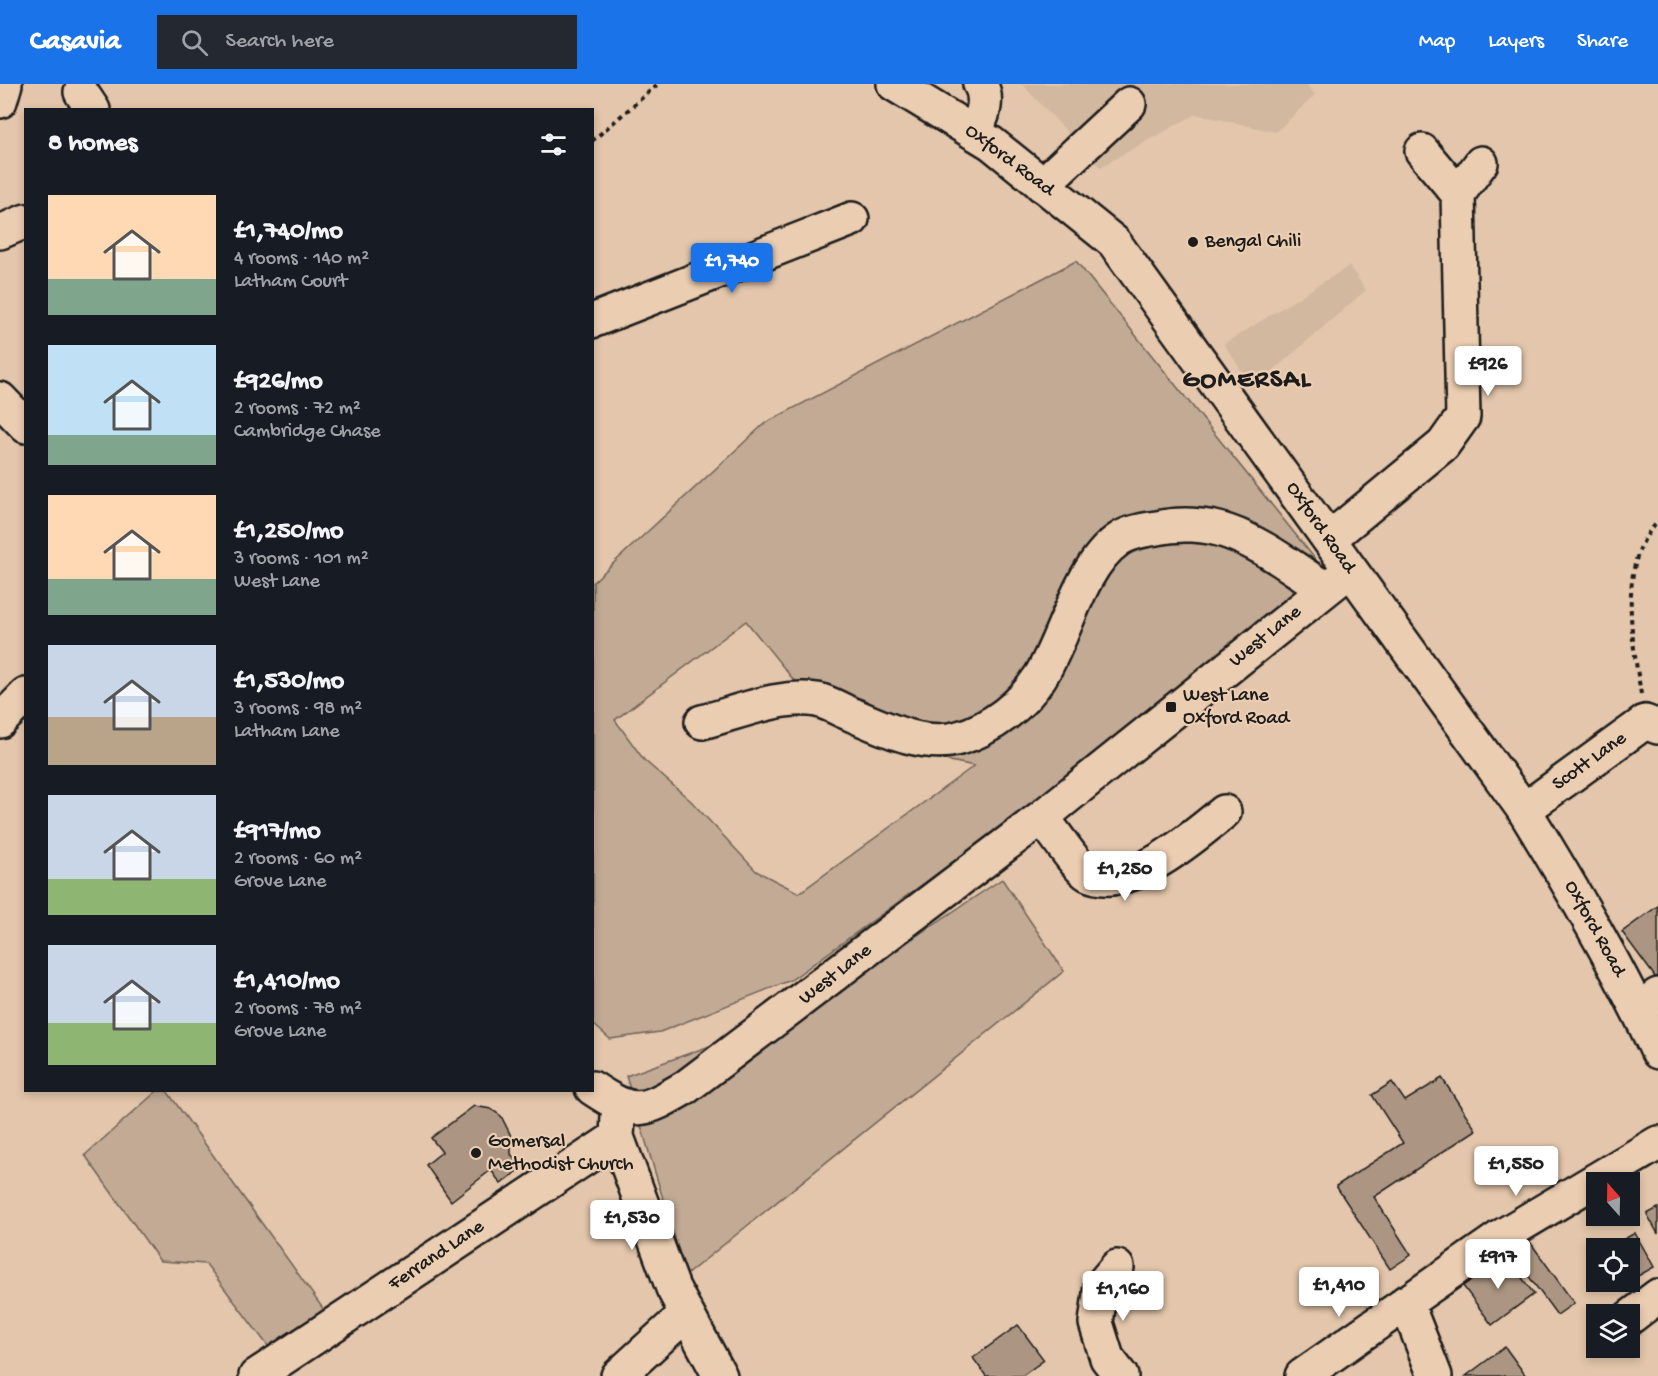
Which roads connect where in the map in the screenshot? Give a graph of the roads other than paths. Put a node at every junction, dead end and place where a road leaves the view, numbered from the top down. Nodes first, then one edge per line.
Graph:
1 (5, 84) edge
2 (894, 84) edge
3 (980, 84) edge
4 (0, 101) edge
5 (1129, 104) dead end
6 (973, 132) junction
7 (1422, 152) dead end
8 (1481, 163) dead end
9 (1042, 184) junction
10 (1458, 194) junction
11 (852, 219) dead end
12 (24, 222) edge
13 (0, 232) edge
14 (594, 320) edge
15 (1329, 539) junction
16 (1338, 580) junction
17 (24, 697) edge
18 (0, 721) edge
19 (702, 722) dead end
20 (1652, 725) edge
21 (1524, 810) junction
22 (1224, 813) dead end
23 (1042, 817) junction
24 (1648, 1002) edge
25 (1658, 1052) edge
26 (610, 1110) edge
27 (1658, 1143) edge
28 (1117, 1267) dead end
29 (1658, 1296) edge
30 (1406, 1302) junction
31 (1640, 1310) edge
32 (686, 1314) junction
33 (256, 1376) edge
34 (618, 1376) edge
35 (720, 1376) edge
36 (1121, 1376) edge
37 (1302, 1376) edge
38 (1435, 1376) edge

1 - 4 street
2 - 6 street, Oxford Road
3 - 6 street
5 - 9 street
6 - 9 street, Oxford Road
7 - 10 street
8 - 10 street
9 - 15 street, Oxford Road
10 - 15 street
11 - 14 street
12 - 13 street
15 - 16 street, Oxford Road
16 - 19 street
16 - 21 street, Oxford Road
16 - 23 street, West Lane
17 - 18 street
20 - 21 street, Scott Lane
21 - 24 street, Oxford Road
22 - 23 street
23 - 26 street, West Lane
24 - 25 street, Oxford Road
26 - 32 street
26 - 33 street, Ferrand Lane
27 - 30 street
28 - 36 street
29 - 31 street
30 - 37 street
30 - 38 street
32 - 34 street
32 - 35 street

